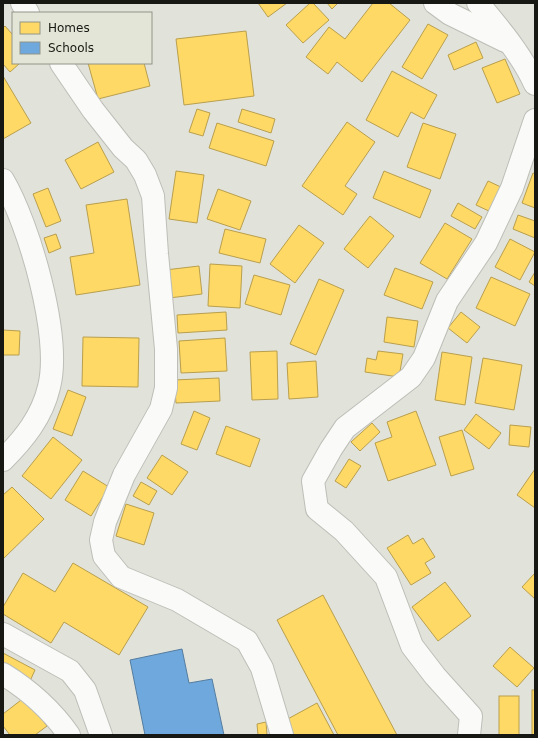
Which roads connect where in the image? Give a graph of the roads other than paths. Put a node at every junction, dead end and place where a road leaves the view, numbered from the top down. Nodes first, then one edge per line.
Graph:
1 (22, 3) edge
2 (435, 3) edge
3 (478, 3) edge
4 (27, 12) edge
5 (511, 44) junction
6 (62, 64) edge
7 (535, 84) edge
8 (535, 120) edge
9 (3, 180) edge
10 (3, 460) edge
11 (3, 634) edge
12 (3, 674) edge
13 (68, 735) edge
14 (101, 735) edge
15 (282, 735) edge
16 (469, 735) edge

1 - 4 street
2 - 5 street
3 - 5 street
5 - 7 street
6 - 15 street
8 - 16 street
9 - 10 street
11 - 14 street
12 - 13 street

